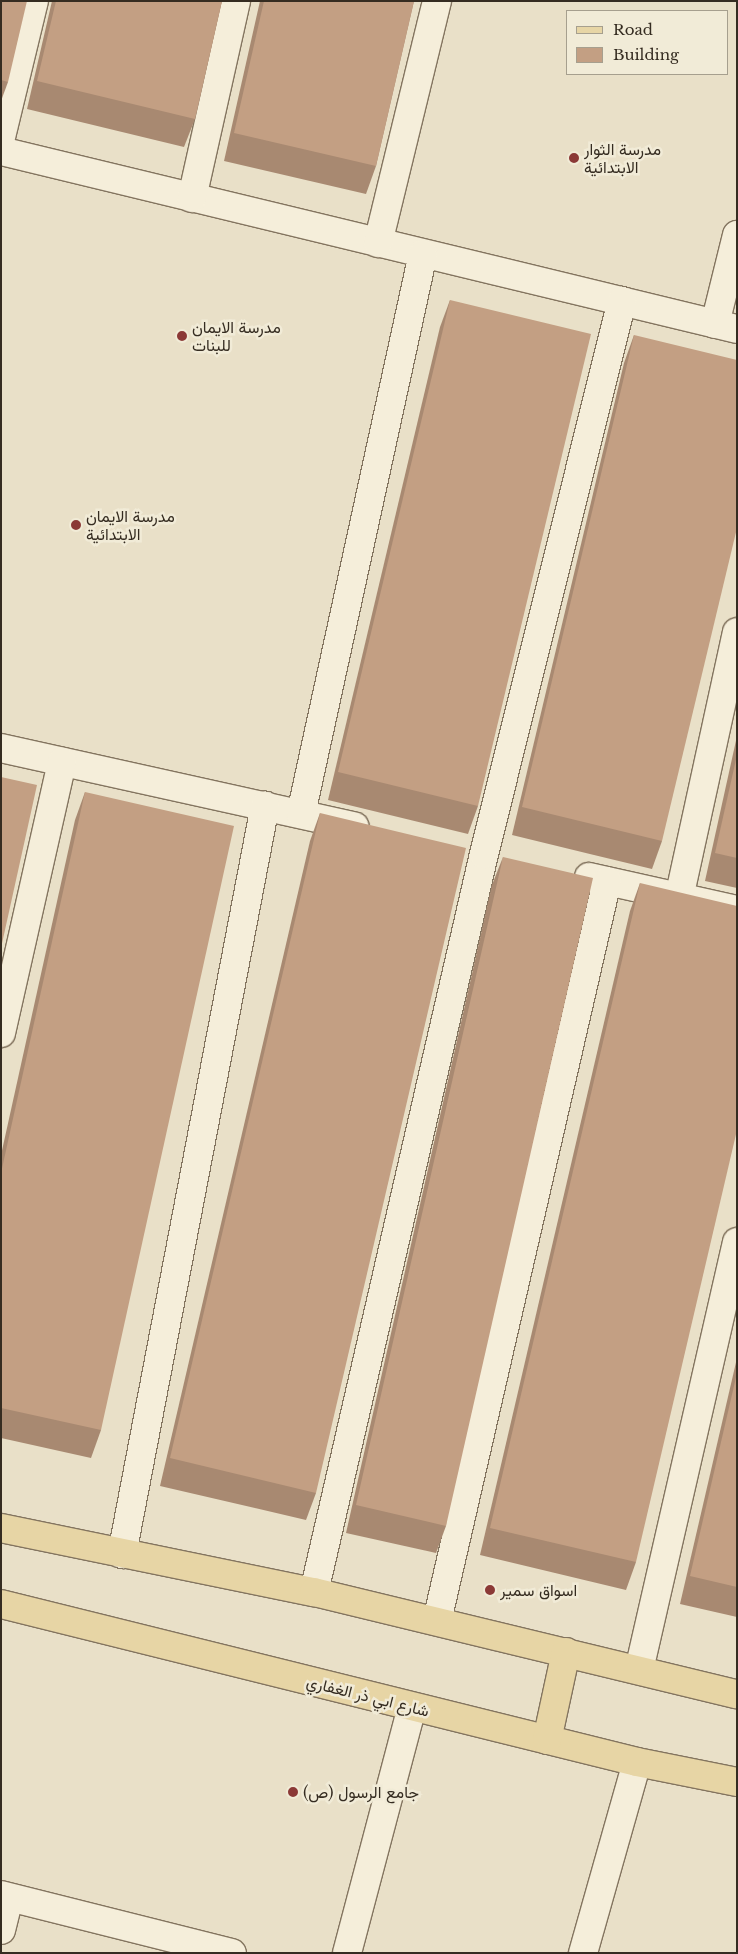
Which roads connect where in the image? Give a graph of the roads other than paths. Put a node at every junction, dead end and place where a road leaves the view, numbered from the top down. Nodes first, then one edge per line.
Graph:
1 (34, 1) edge
2 (236, 1) edge
3 (437, 1) edge
4 (1, 137) edge
5 (1, 151) edge
6 (192, 198) junction
7 (737, 235) edge
8 (378, 243) junction
9 (423, 254) junction
10 (622, 302) junction
11 (726, 327) edge
12 (737, 632) edge
13 (1, 748) edge
14 (62, 762) junction
15 (265, 806) junction
16 (301, 814) junction
17 (378, 831) edge
18 (456, 848) edge
19 (484, 854) junction
20 (513, 861) edge
21 (560, 871) edge
22 (607, 881) junction
23 (679, 898) junction
24 (737, 910) edge
25 (1, 1033) edge
26 (737, 1242) edge
27 (1, 1528) edge
28 (122, 1554) junction
29 (314, 1592) junction
30 (1, 1604) edge
31 (437, 1620) junction
32 (566, 1652) junction
33 (640, 1670) junction
34 (737, 1694) edge
35 (412, 1707) junction
36 (547, 1740) junction
37 (637, 1762) junction
38 (737, 1782) edge
39 (5, 1896) edge
40 (1, 1930) edge
41 (221, 1951) edge
42 (347, 1953) edge
43 (583, 1953) edge

1 - 4 street
2 - 6 street
3 - 8 street
5 - 6 street
6 - 8 street
7 - 11 street
8 - 9 street
9 - 10 street
9 - 16 street
10 - 11 street
10 - 19 street
12 - 23 street
13 - 14 street
14 - 15 street
14 - 25 street
15 - 16 street
15 - 28 street
16 - 17 street
18 - 19 street
19 - 20 street
19 - 29 street
21 - 22 street
22 - 23 street
22 - 31 street
23 - 24 street
26 - 33 street
27 - 28 main road
28 - 29 main road
29 - 31 main road
30 - 35 main road, شارع ابي ذر الغفاري
31 - 32 main road
32 - 33 main road
32 - 36 main road
33 - 34 main road
35 - 36 main road, شارع ابي ذر الغفاري
35 - 42 street
36 - 37 main road, شارع ابي ذر الغفاري
37 - 38 main road, شارع ابي ذر الغفاري
37 - 43 street
39 - 40 street
39 - 41 street

